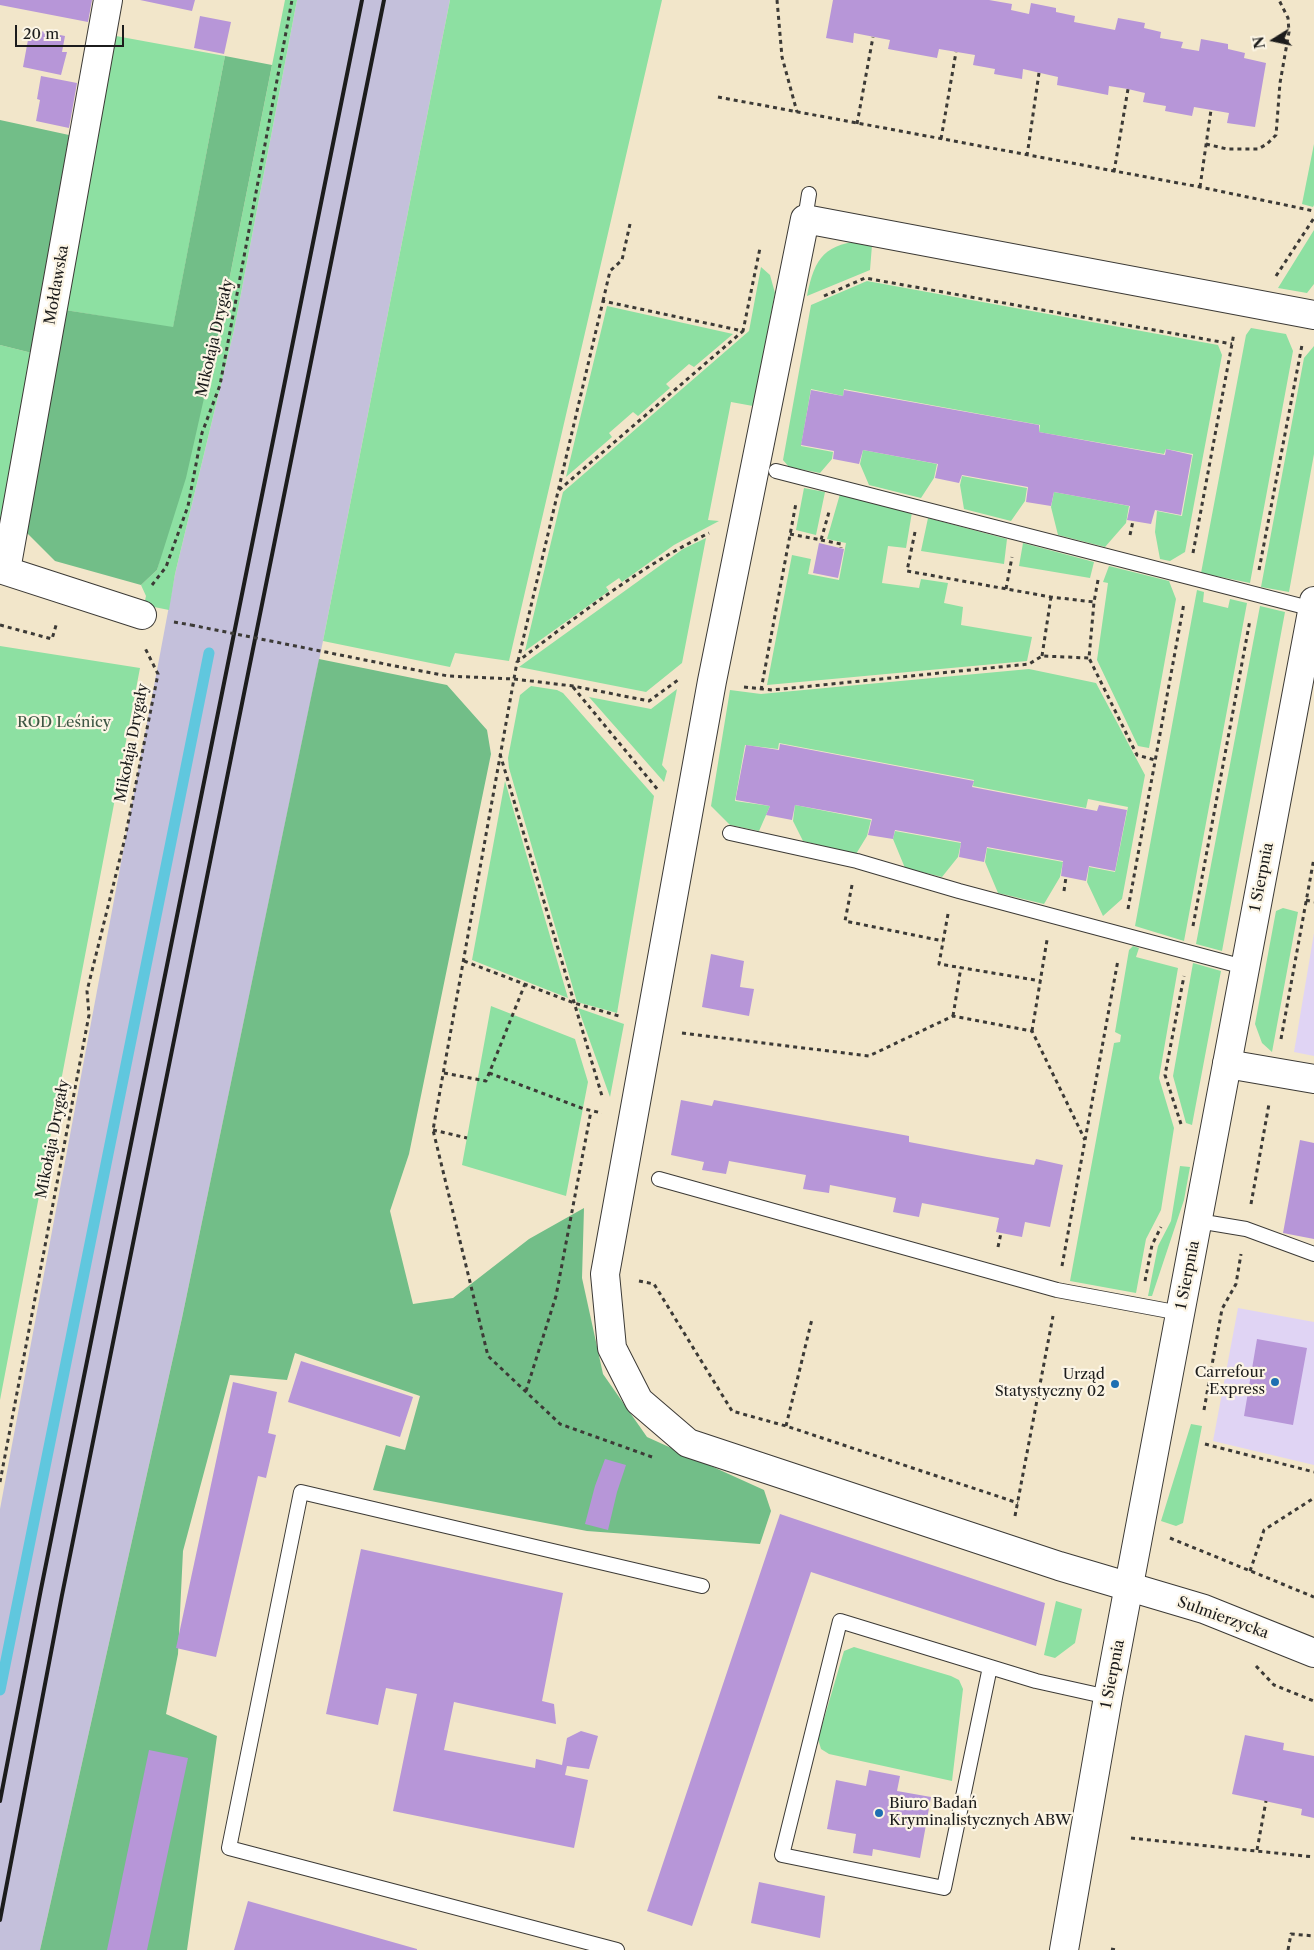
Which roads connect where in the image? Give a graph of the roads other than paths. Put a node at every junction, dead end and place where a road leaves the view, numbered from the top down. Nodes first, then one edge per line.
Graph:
1 (108, 0) edge
2 (1314, 315) edge
3 (776, 471) dead end
4 (3, 570) edge
5 (1313, 605) edge
6 (137, 614) road end
7 (730, 833) dead end
8 (1244, 967) junction
9 (1226, 1064) junction
10 (1314, 1079) edge
11 (659, 1179) dead end
12 (1198, 1221) junction
13 (1314, 1254) edge
14 (1180, 1313) junction
15 (702, 1586) dead end
16 (1130, 1588) junction
17 (1314, 1653) edge
18 (990, 1667) junction
19 (1108, 1697) junction
20 (617, 1950) edge
21 (1064, 1950) edge

1 - 4 street, Mołdawska
2 - 16 street, Sulmierzycka
3 - 5 lane
4 - 6 street, Mołdawska
5 - 8 street, 1 Sierpnia
7 - 8 lane
8 - 9 street, 1 Sierpnia
9 - 10 street
9 - 12 street, 1 Sierpnia
11 - 14 lane
12 - 13 lane
12 - 14 street, 1 Sierpnia
14 - 16 street, 1 Sierpnia
15 - 20 lane
16 - 17 street, Sulmierzycka
16 - 19 street, 1 Sierpnia
18 - 18 lane
18 - 19 lane
19 - 21 street, 1 Sierpnia

